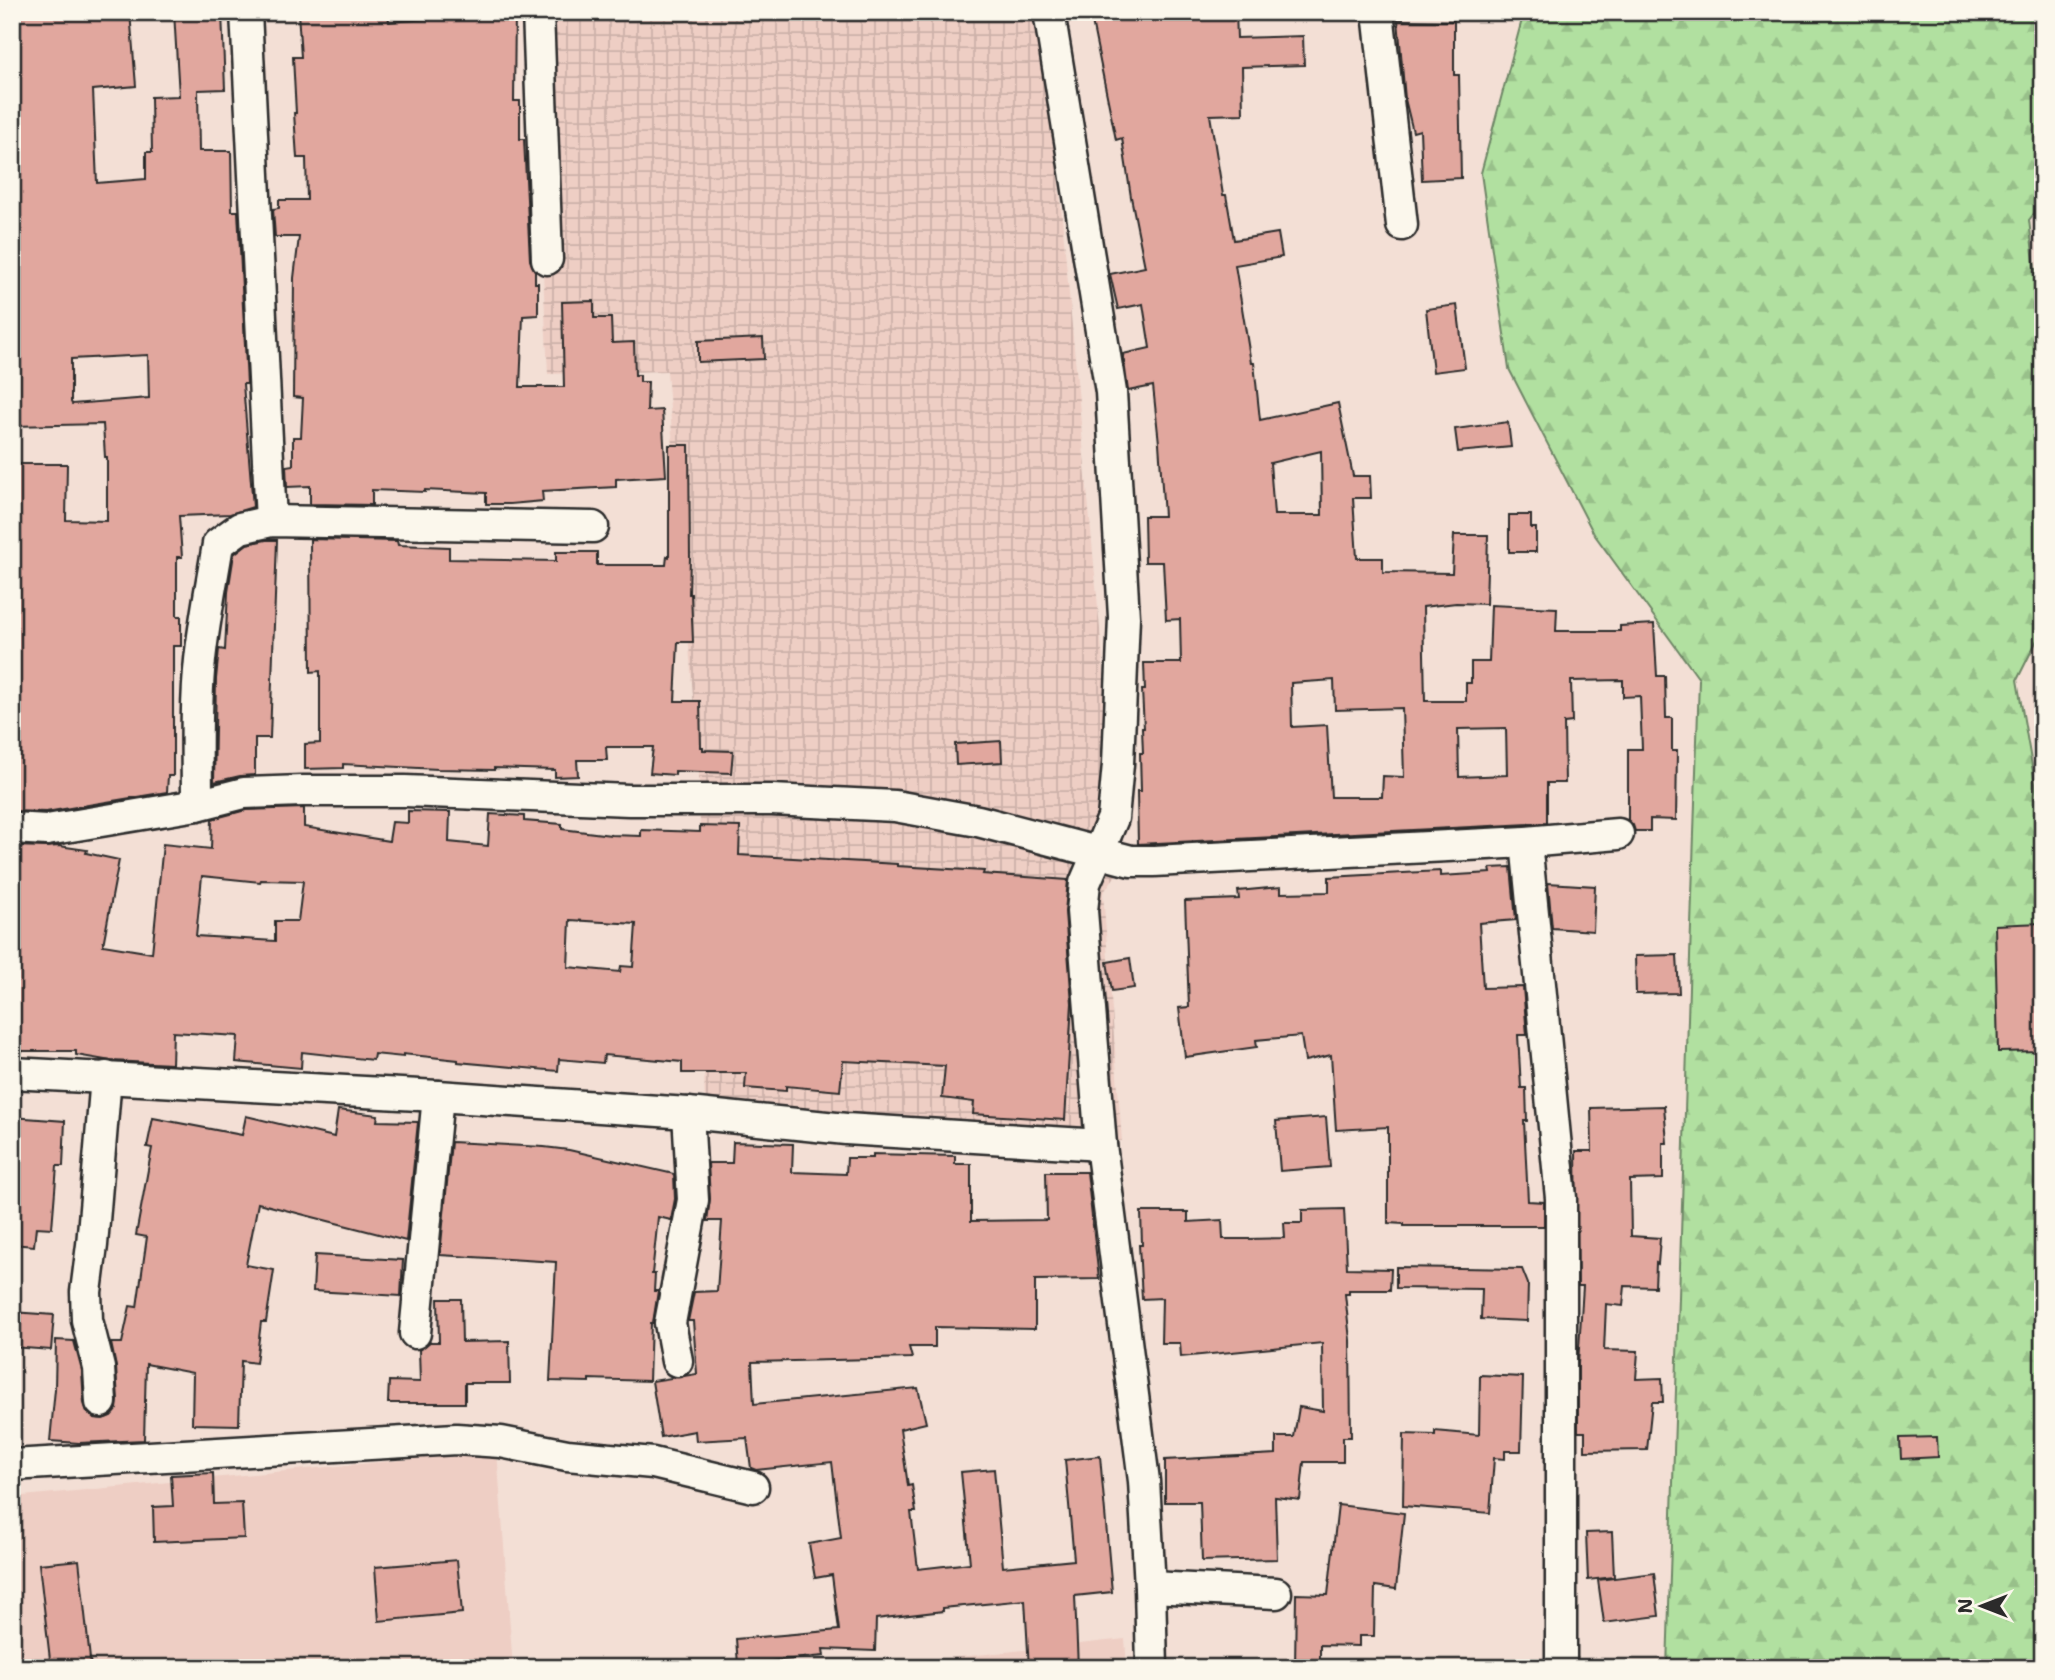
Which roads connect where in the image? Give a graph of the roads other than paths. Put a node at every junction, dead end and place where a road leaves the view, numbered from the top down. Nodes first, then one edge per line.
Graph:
1 (246, 12) edge
2 (538, 12) edge
3 (1049, 12) edge
4 (1378, 12) edge
5 (1402, 225) dead end
6 (547, 259) dead end
7 (271, 521) junction
8 (593, 527) dead end
9 (197, 805) junction
10 (12, 828) edge
11 (1618, 834) dead end
12 (1526, 842) junction
13 (1097, 852) junction
14 (12, 1073) edge
15 (106, 1077) junction
16 (439, 1096) junction
17 (688, 1113) junction
18 (1101, 1145) junction
19 (415, 1333) dead end
20 (677, 1361) dead end
21 (101, 1402) dead end
22 (12, 1465) edge
23 (752, 1487) dead end
24 (1150, 1587) junction
25 (1276, 1593) dead end
26 (1152, 1668) edge
27 (1560, 1668) edge

1 - 7 street
2 - 6 street
3 - 13 street
4 - 5 street
7 - 8 street
7 - 9 street
9 - 10 street
9 - 13 street
11 - 12 street
12 - 13 street
12 - 27 street
13 - 18 street
14 - 15 street
15 - 16 street
15 - 21 street
16 - 17 street
16 - 19 street
17 - 18 street
17 - 20 street
18 - 24 street
22 - 23 street
24 - 25 street
24 - 26 street

